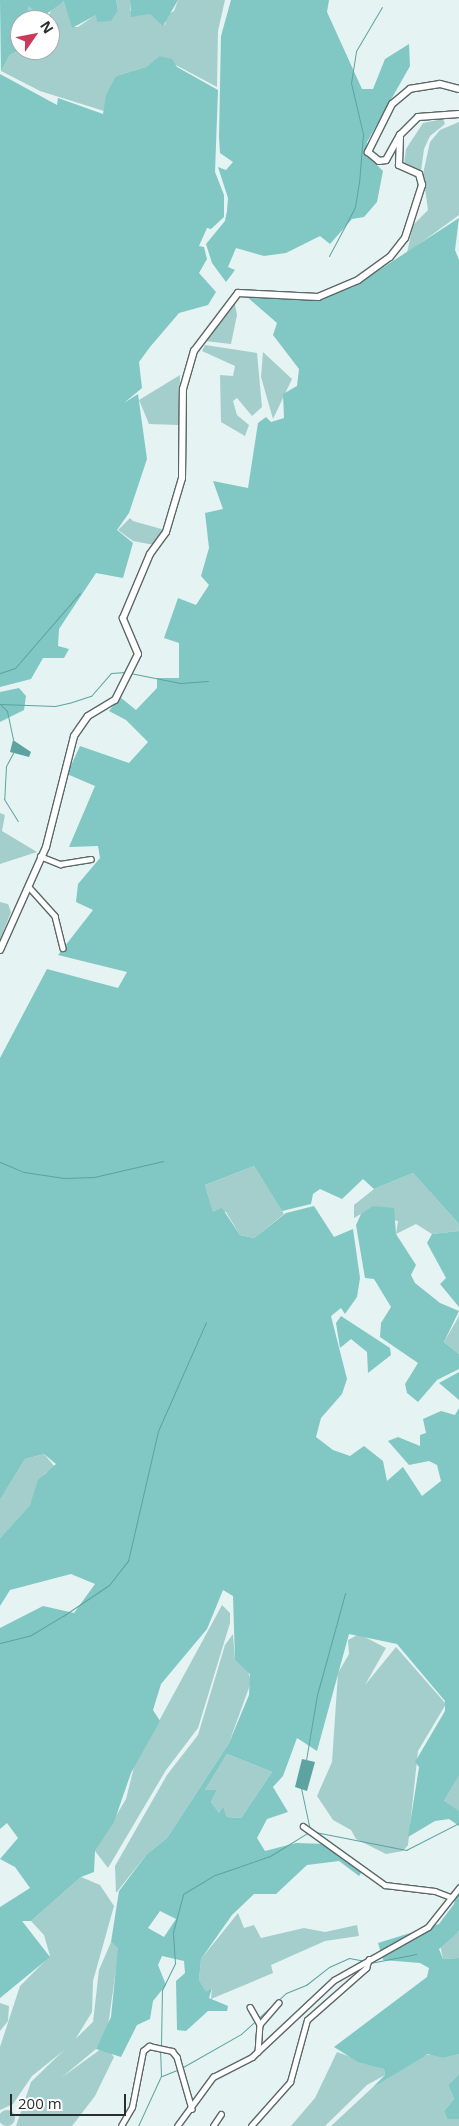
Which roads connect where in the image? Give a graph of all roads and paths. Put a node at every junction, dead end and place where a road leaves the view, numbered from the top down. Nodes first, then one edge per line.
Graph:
1 (459, 89) edge
2 (459, 114) edge
3 (400, 134) junction
4 (40, 856) junction
5 (91, 859) dead end
6 (29, 887) junction
7 (63, 948) dead end
8 (0, 950) edge
9 (303, 1826) dead end
10 (459, 1888) edge
11 (451, 1897) junction
12 (369, 1959) junction
13 (278, 2002) dead end
14 (250, 2007) dead end
15 (260, 2024) junction
16 (258, 2052) junction
17 (192, 2109) junction
18 (221, 2114) dead end
19 (121, 2126) edge
20 (176, 2126) edge
21 (213, 2126) edge
22 (251, 2126) edge

1 - 3 street
2 - 3 street
3 - 4 street
4 - 5 street
4 - 6 street
6 - 7 street
6 - 8 street
9 - 11 street
10 - 11 street
11 - 12 street
12 - 16 street
12 - 22 street
13 - 15 street
14 - 15 street
15 - 16 street
16 - 17 street
17 - 19 street
17 - 20 street
18 - 21 street

